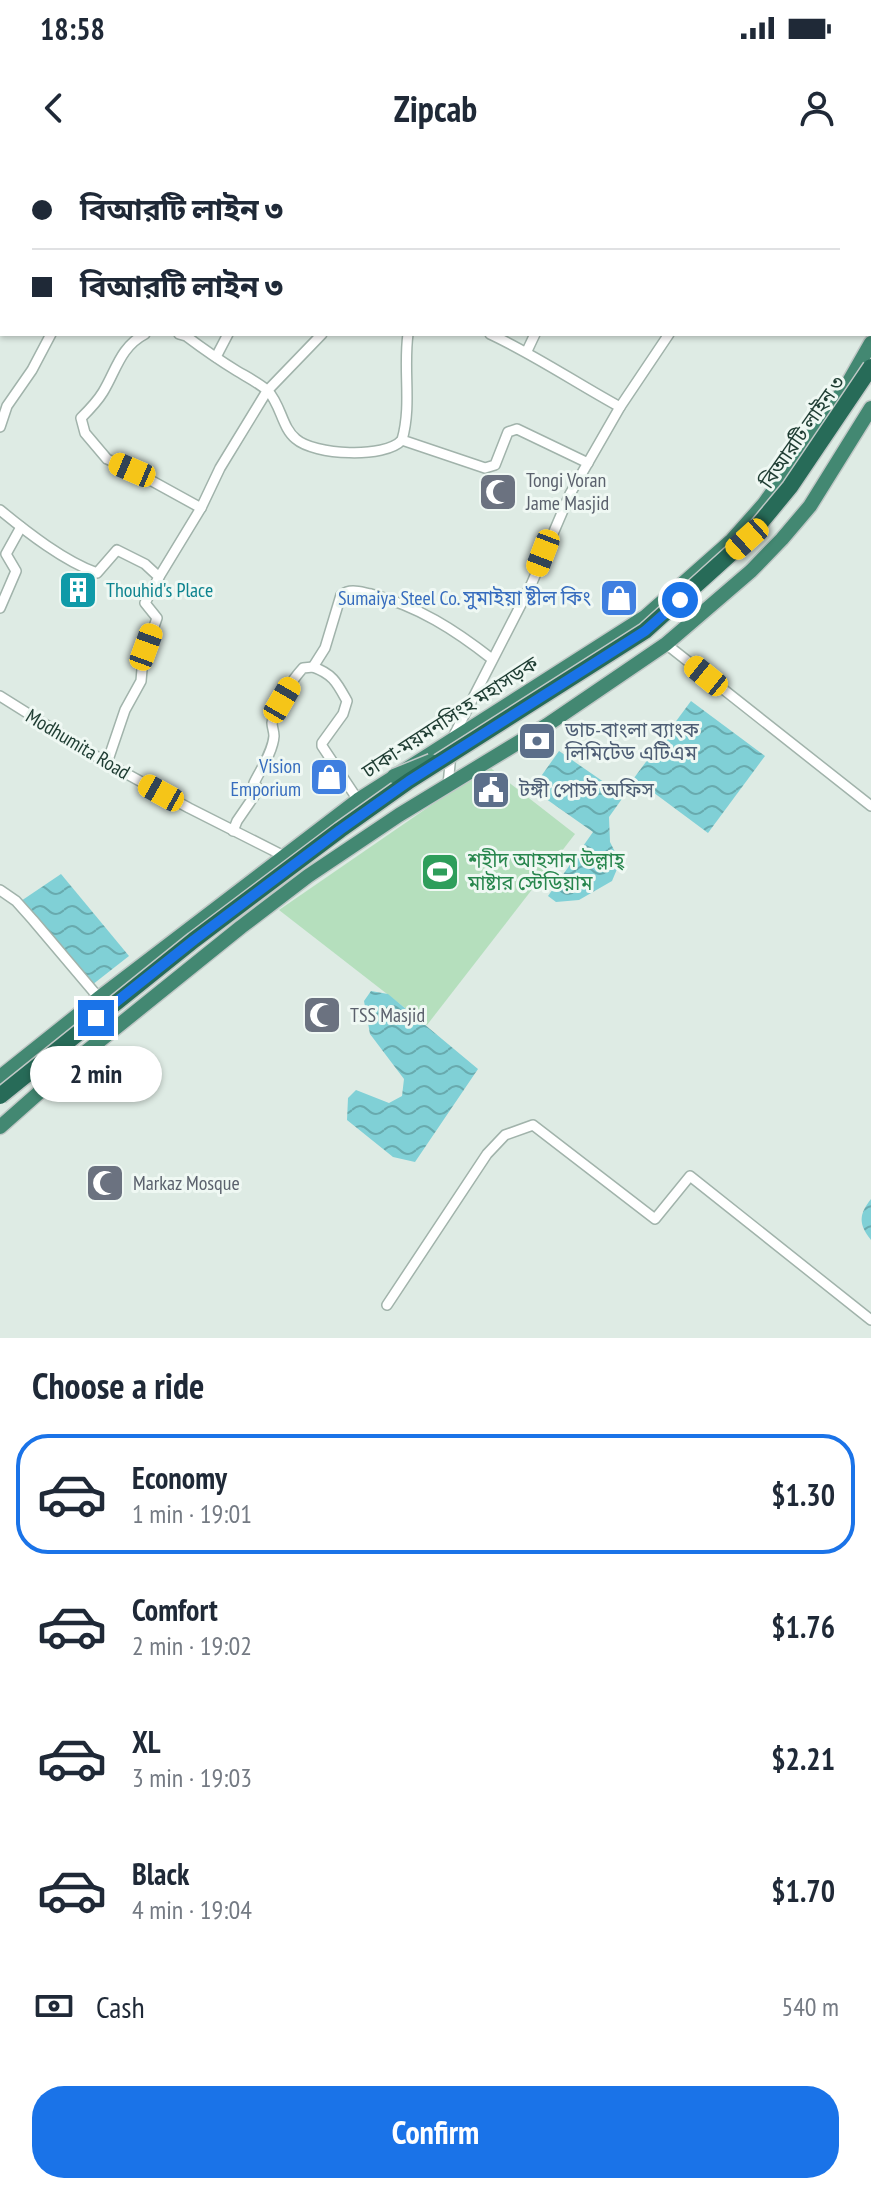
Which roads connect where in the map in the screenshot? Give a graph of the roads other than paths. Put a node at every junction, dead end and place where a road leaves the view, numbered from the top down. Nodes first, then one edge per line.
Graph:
1 (50, 336) edge
2 (138, 336) edge
3 (186, 336) edge
4 (227, 336) edge
5 (318, 336) edge
6 (408, 336) edge
7 (494, 336) edge
8 (534, 336) edge
9 (668, 336) edge
10 (871, 343) edge
11 (527, 351) junction
12 (216, 357) junction
13 (871, 367) edge
14 (267, 391) junction
15 (620, 407) junction
16 (871, 408) edge
17 (0, 423) edge
18 (402, 440) junction
19 (588, 463) junction
20 (201, 508) junction
21 (0, 510) edge
22 (21, 527) junction
23 (159, 577) junction
24 (0, 608) edge
25 (666, 644) junction
26 (492, 659) junction
27 (313, 667) junction
28 (0, 696) edge
29 (455, 745) junction
30 (107, 763) junction
31 (448, 785) junction
32 (358, 800) junction
33 (871, 806) edge
34 (233, 831) junction
35 (284, 856) junction
36 (0, 890) edge
37 (99, 998) junction
38 (0, 1077) edge
39 (0, 1096) edge
40 (0, 1127) edge
41 (387, 1305) dead end
42 (871, 1320) edge

1 - 17 street
2 - 20 street
3 - 12 street
4 - 12 street
5 - 14 street
6 - 18 street
7 - 11 street
8 - 11 street
9 - 15 street
10 - 29 highway, ঢাকা-ময়মনসিংহ মহাসড়ক
11 - 15 street
12 - 14 street
13 - 29 highway, বিআরটি লাইন ৩, bridge
14 - 18 street
14 - 20 street
15 - 19 street
16 - 25 highway
18 - 19 street
19 - 26 street
20 - 23 street
21 - 22 street
22 - 23 street
22 - 24 street
23 - 30 street
25 - 31 highway
25 - 33 street
26 - 27 street
26 - 29 street
27 - 32 street
27 - 34 street
28 - 30 street, Modhumita Road
29 - 31 street
29 - 32 highway, ঢাকা-ময়মনসিংহ মহাসড়ক, bridge
29 - 39 highway, বিআরটি লাইন ৩, bridge
30 - 34 street, Modhumita Road
31 - 40 highway
32 - 35 highway, ঢাকা-ময়মনসিংহ মহাসড়ক
34 - 35 street, Modhumita Road
35 - 37 highway, ঢাকা-ময়মনসিংহ মহাসড়ক
36 - 37 street
37 - 38 highway, ঢাকা-ময়মনসিংহ মহাসড়ক
41 - 42 street

